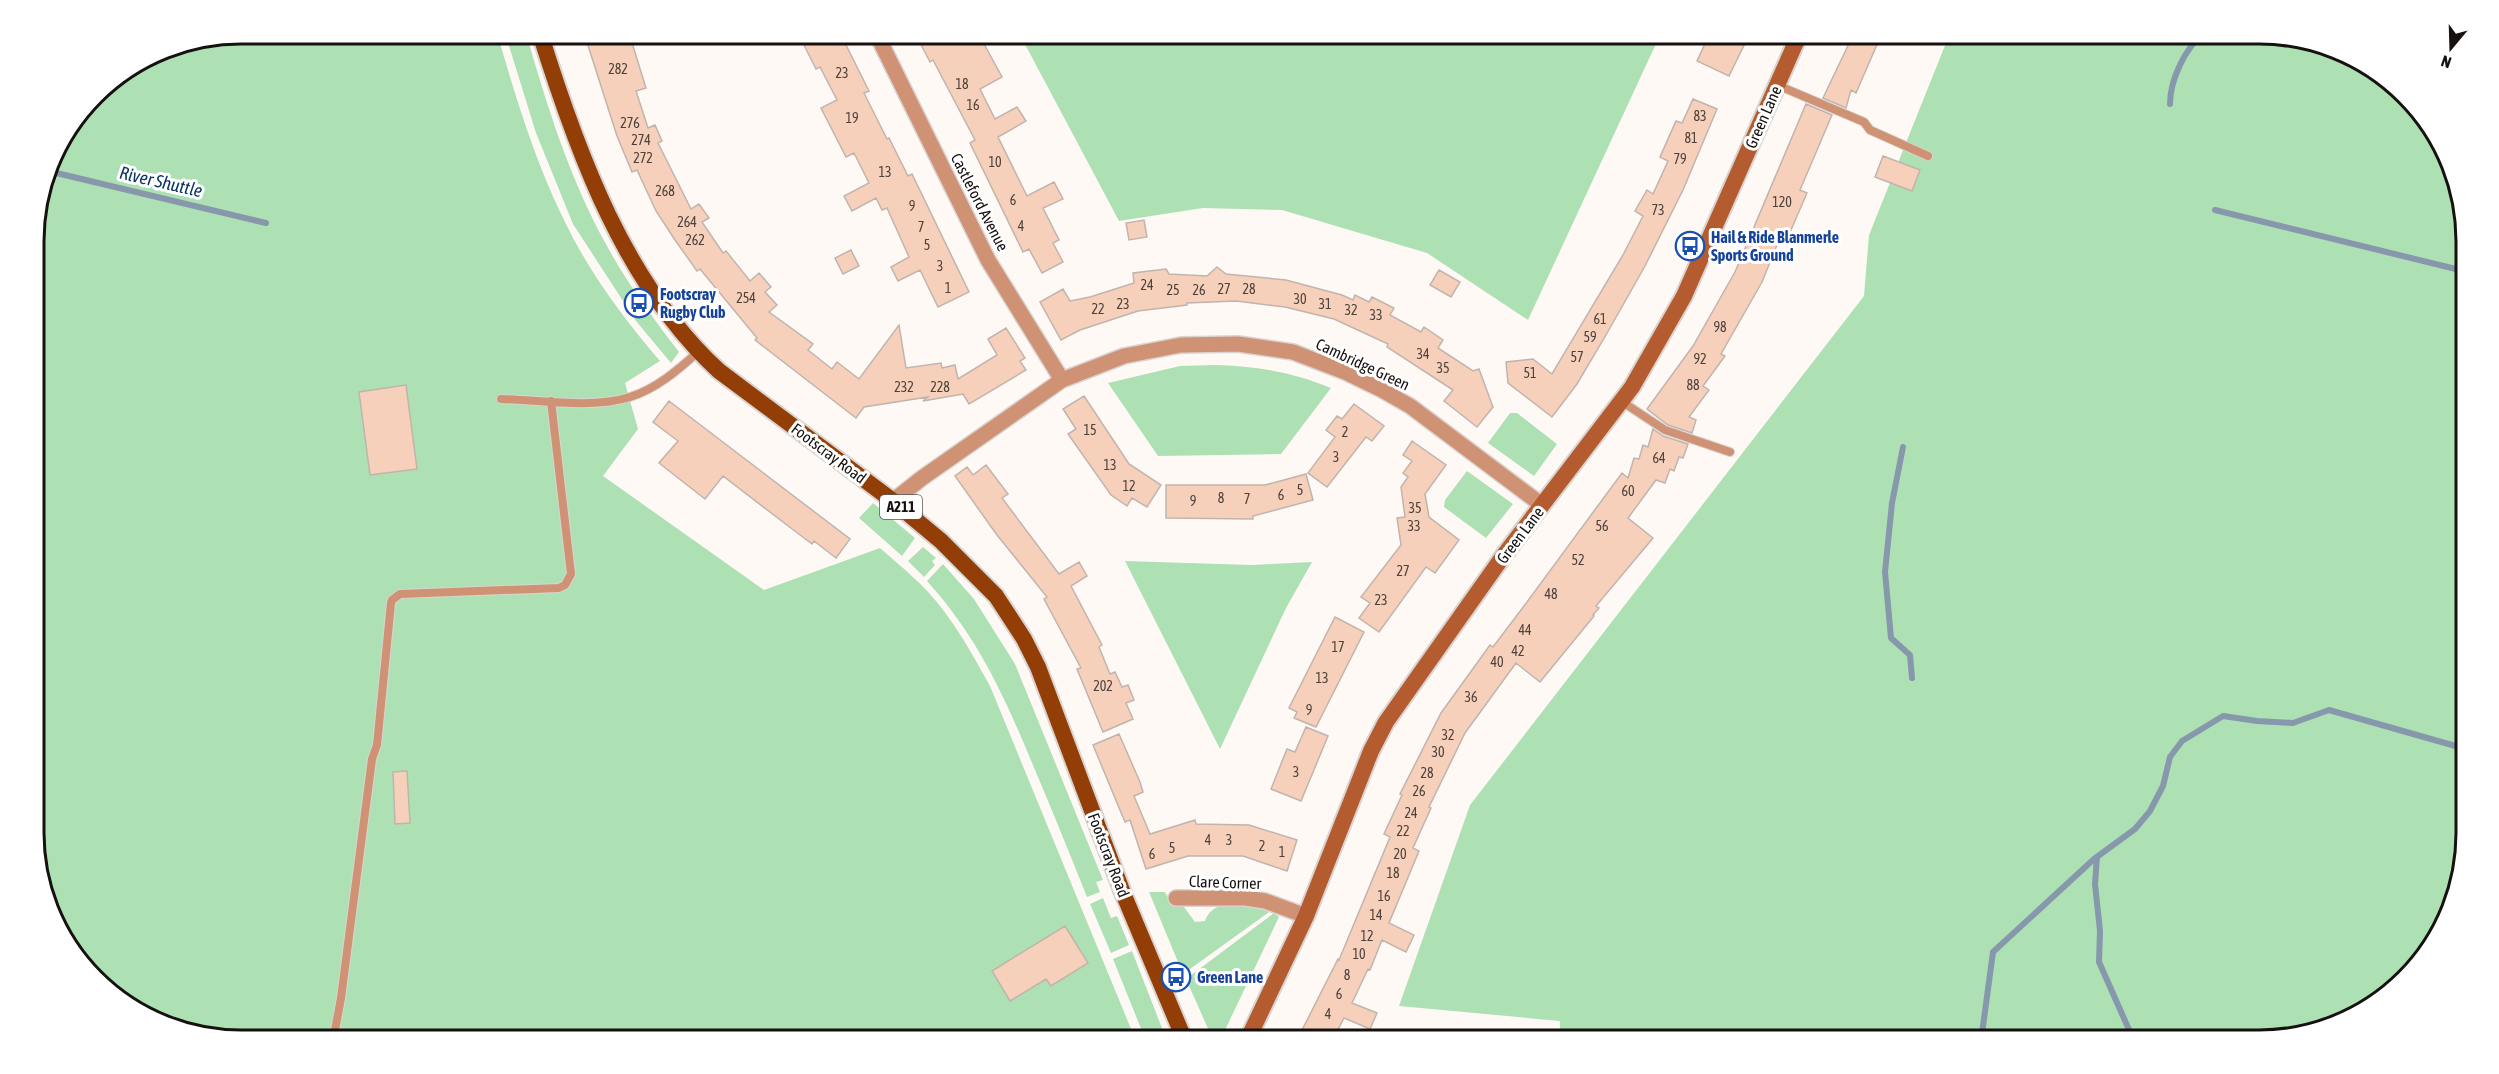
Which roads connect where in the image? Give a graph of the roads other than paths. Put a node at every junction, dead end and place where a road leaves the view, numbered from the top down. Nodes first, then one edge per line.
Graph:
1 (543, 44) edge
2 (881, 44) edge
3 (1795, 44) edge
4 (1777, 85) junction
5 (1928, 156) dead end
6 (698, 352) junction
7 (1062, 380) junction
8 (501, 399) dead end
9 (551, 401) junction
10 (1622, 401) junction
11 (1730, 452) dead end
12 (894, 501) junction
13 (1542, 505) junction
14 (1176, 898) dead end
15 (1306, 916) junction
16 (335, 1030) edge
17 (1180, 1030) edge
18 (1252, 1030) edge

1 - 6 main road, Footscray Road / A211
2 - 7 street, Castleford Avenue
3 - 4 main road, Green Lane
4 - 5 lane
4 - 10 main road, Green Lane
6 - 9 lane
6 - 12 main road, Footscray Road / A211
7 - 12 street, Cambridge Green
7 - 13 street, Cambridge Green
8 - 9 lane
9 - 16 lane
10 - 11 lane
10 - 13 main road, Green Lane
12 - 17 main road, Footscray Road / A211
13 - 15 main road, Green Lane
14 - 15 street, Clare Corner
15 - 18 main road, Green Lane

